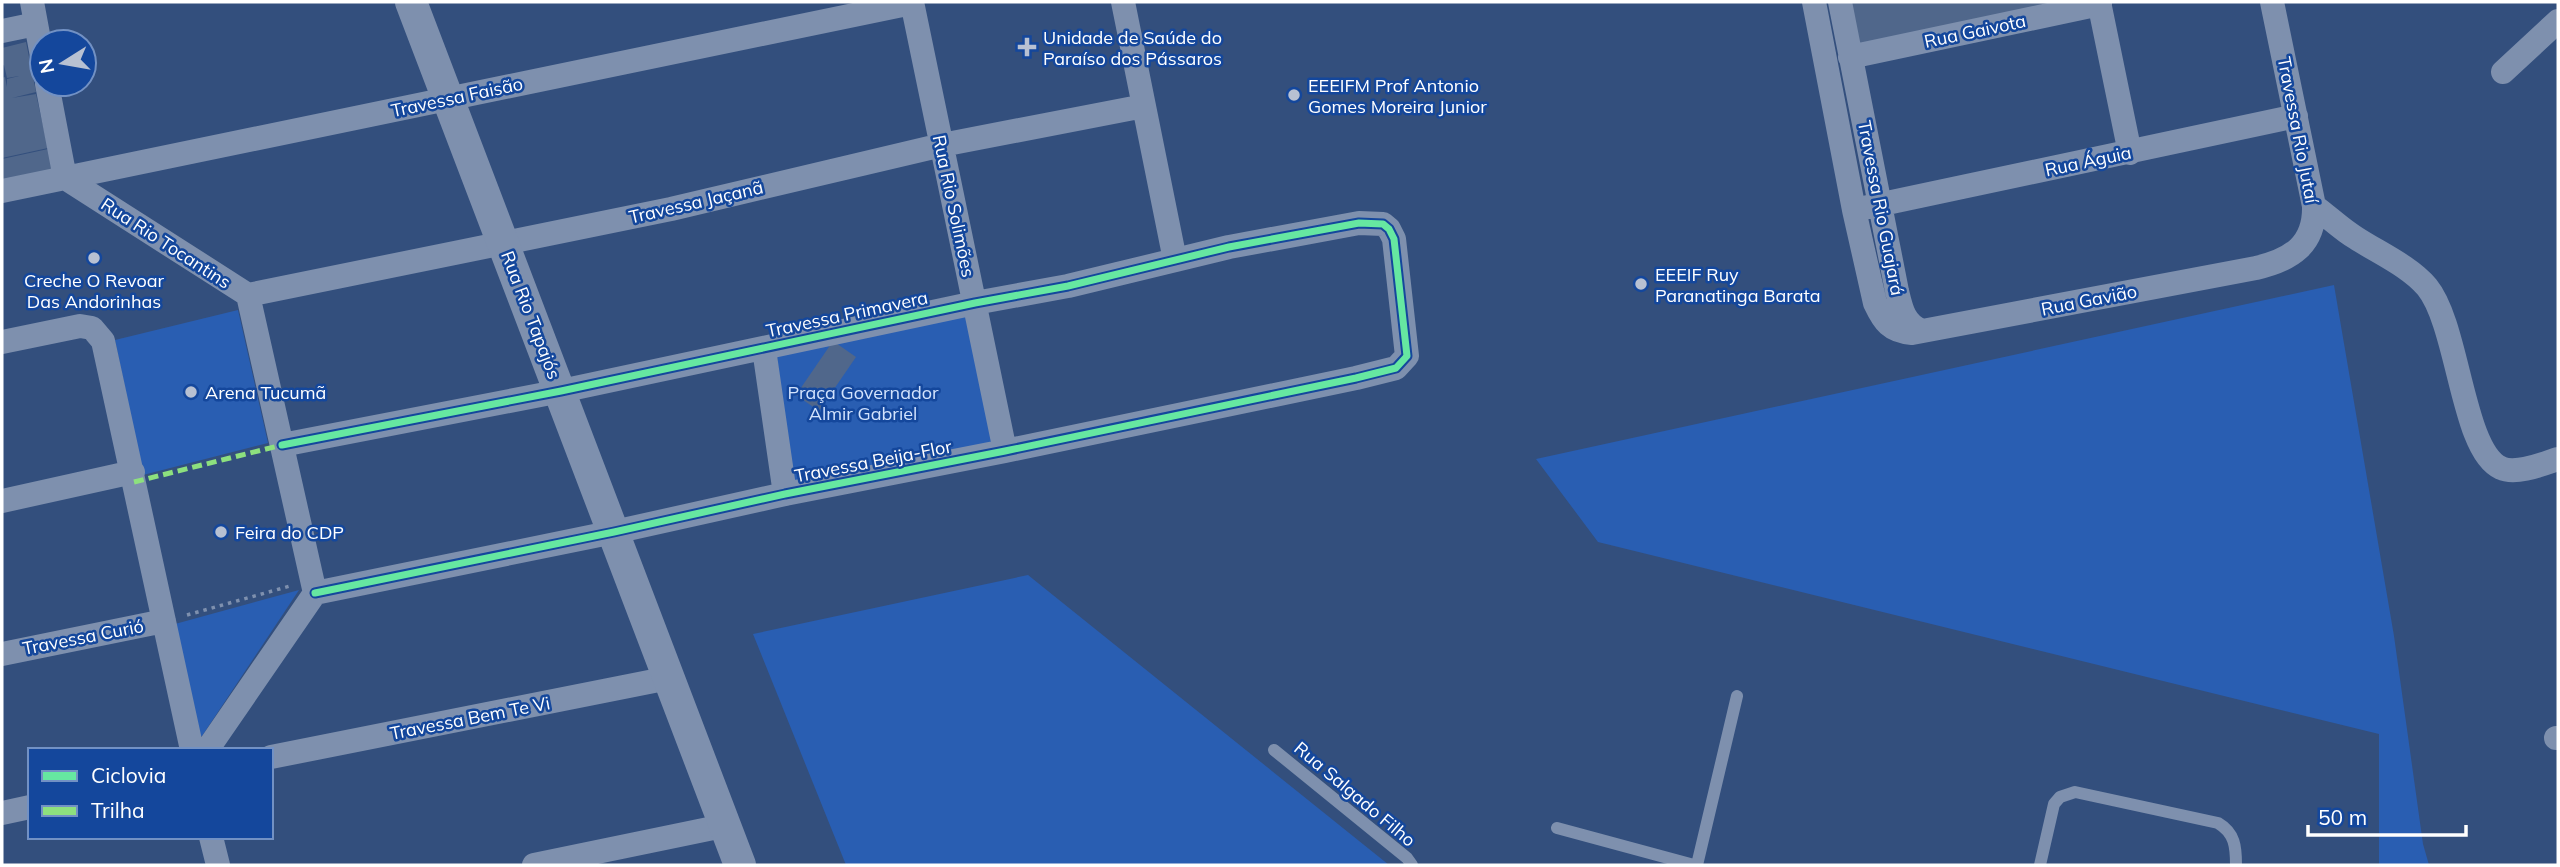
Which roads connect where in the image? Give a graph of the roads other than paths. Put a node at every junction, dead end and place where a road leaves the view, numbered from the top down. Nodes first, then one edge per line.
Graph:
1 (411, 2) edge
2 (912, 2) edge
3 (1123, 2) edge
4 (1814, 2) edge
5 (1840, 2) edge
6 (2272, 2) edge
7 (2553, 2) edge
8 (2099, 3) edge
9 (2558, 9) edge
10 (34, 13) edge
11 (2558, 21) edge
12 (2, 31) edge
13 (1844, 66) junction
14 (2503, 72) dead end
15 (50, 98) edge
16 (449, 99) junction
17 (1144, 106) junction
18 (2296, 116) junction
19 (942, 145) junction
20 (2130, 153) junction
21 (65, 178) junction
22 (2, 191) edge
23 (1880, 203) junction
24 (2314, 205) junction
25 (1854, 210) junction
26 (503, 243) junction
27 (1396, 256) joint
28 (1175, 260) junction
29 (2256, 268) joint
30 (248, 295) junction
31 (975, 303) junction
32 (1922, 331) junction
33 (2, 342) edge
34 (764, 349) junction
35 (561, 391) junction
36 (282, 445) junction
37 (1005, 451) junction
38 (2558, 459) edge
39 (133, 472) junction
40 (785, 494) junction
41 (2, 501) edge
42 (614, 532) junction
43 (313, 587) junction
44 (164, 621) junction
45 (2, 654) edge
46 (669, 678) junction
47 (1737, 696) dead end
48 (192, 748) edge
49 (208, 748) edge
50 (1274, 750) dead end
51 (273, 757) edge
52 (28, 807) edge
53 (2, 813) edge
54 (723, 825) junction
55 (1557, 828) dead end
56 (212, 839) edge
57 (218, 865) edge
58 (534, 865) edge
59 (740, 865) edge
60 (1412, 865) edge
61 (1696, 865) edge
62 (2039, 865) edge
63 (2236, 865) edge

1 - 16 street, Rua Rio Tapajós
2 - 16 street, Travessa Faisão
2 - 19 street, Rua Rio Solimões
3 - 17 street
4 - 13 street, Travessa Rio Guajará
5 - 13 street, Travessa Rio Guajará
6 - 18 street, Travessa Rio Jutaí
7 - 9 street
8 - 13 street, Rua Gaivota
8 - 20 street
10 - 12 street
11 - 14 street
13 - 23 street, Travessa Rio Guajará
13 - 25 street, Travessa Rio Guajará
15 - 21 street
16 - 21 street, Travessa Faisão
16 - 26 street, Rua Rio Tapajós
17 - 19 street, Travessa Jaçanã
17 - 28 street
18 - 20 street, Rua Águia
18 - 24 street, Travessa Rio Jutaí
19 - 26 street, Travessa Jaçanã
19 - 31 street, Rua Rio Solimões
20 - 23 street, Rua Águia
21 - 22 street, Travessa Faisão
21 - 30 street, Rua Rio Tocantins
23 - 25 street, Rua Águia
23 - 32 street, Travessa Rio Guajará
24 - 29 street, Travessa Rio Jutaí
24 - 38 street
25 - 32 street, Travessa Rio Guajará
26 - 30 street, Travessa Jaçanã
26 - 35 street, Rua Rio Tapajós
27 - 28 street, Travessa Primavera
27 - 37 street, Travessa Beija-Flor
28 - 31 street, Travessa Primavera
29 - 32 street, Rua Gavião
30 - 36 street, Rua Rio Tocantins
31 - 34 street, Travessa Primavera
31 - 37 street, Rua Rio Solimões
33 - 39 street
34 - 35 street, Travessa Primavera
34 - 40 street
35 - 36 street, Travessa Primavera
35 - 42 street, Rua Rio Tapajós
36 - 43 street, Rua Rio Tocantins
37 - 40 street, Travessa Beija-Flor
39 - 41 street
39 - 44 street
40 - 42 street, Travessa Beija-Flor
42 - 43 street, Travessa Beija-Flor
42 - 46 street, Rua Rio Tapajós
43 - 49 street
44 - 45 street, Travessa Curió
44 - 48 street
46 - 51 street, Travessa Bem Te Vi
46 - 54 street, Rua Rio Tapajós
47 - 61 lane
50 - 60 lane, Rua Salgado Filho
52 - 53 street
54 - 58 street
54 - 59 street, Rua Rio Tapajós
55 - 61 lane
56 - 57 street
62 - 63 lane

